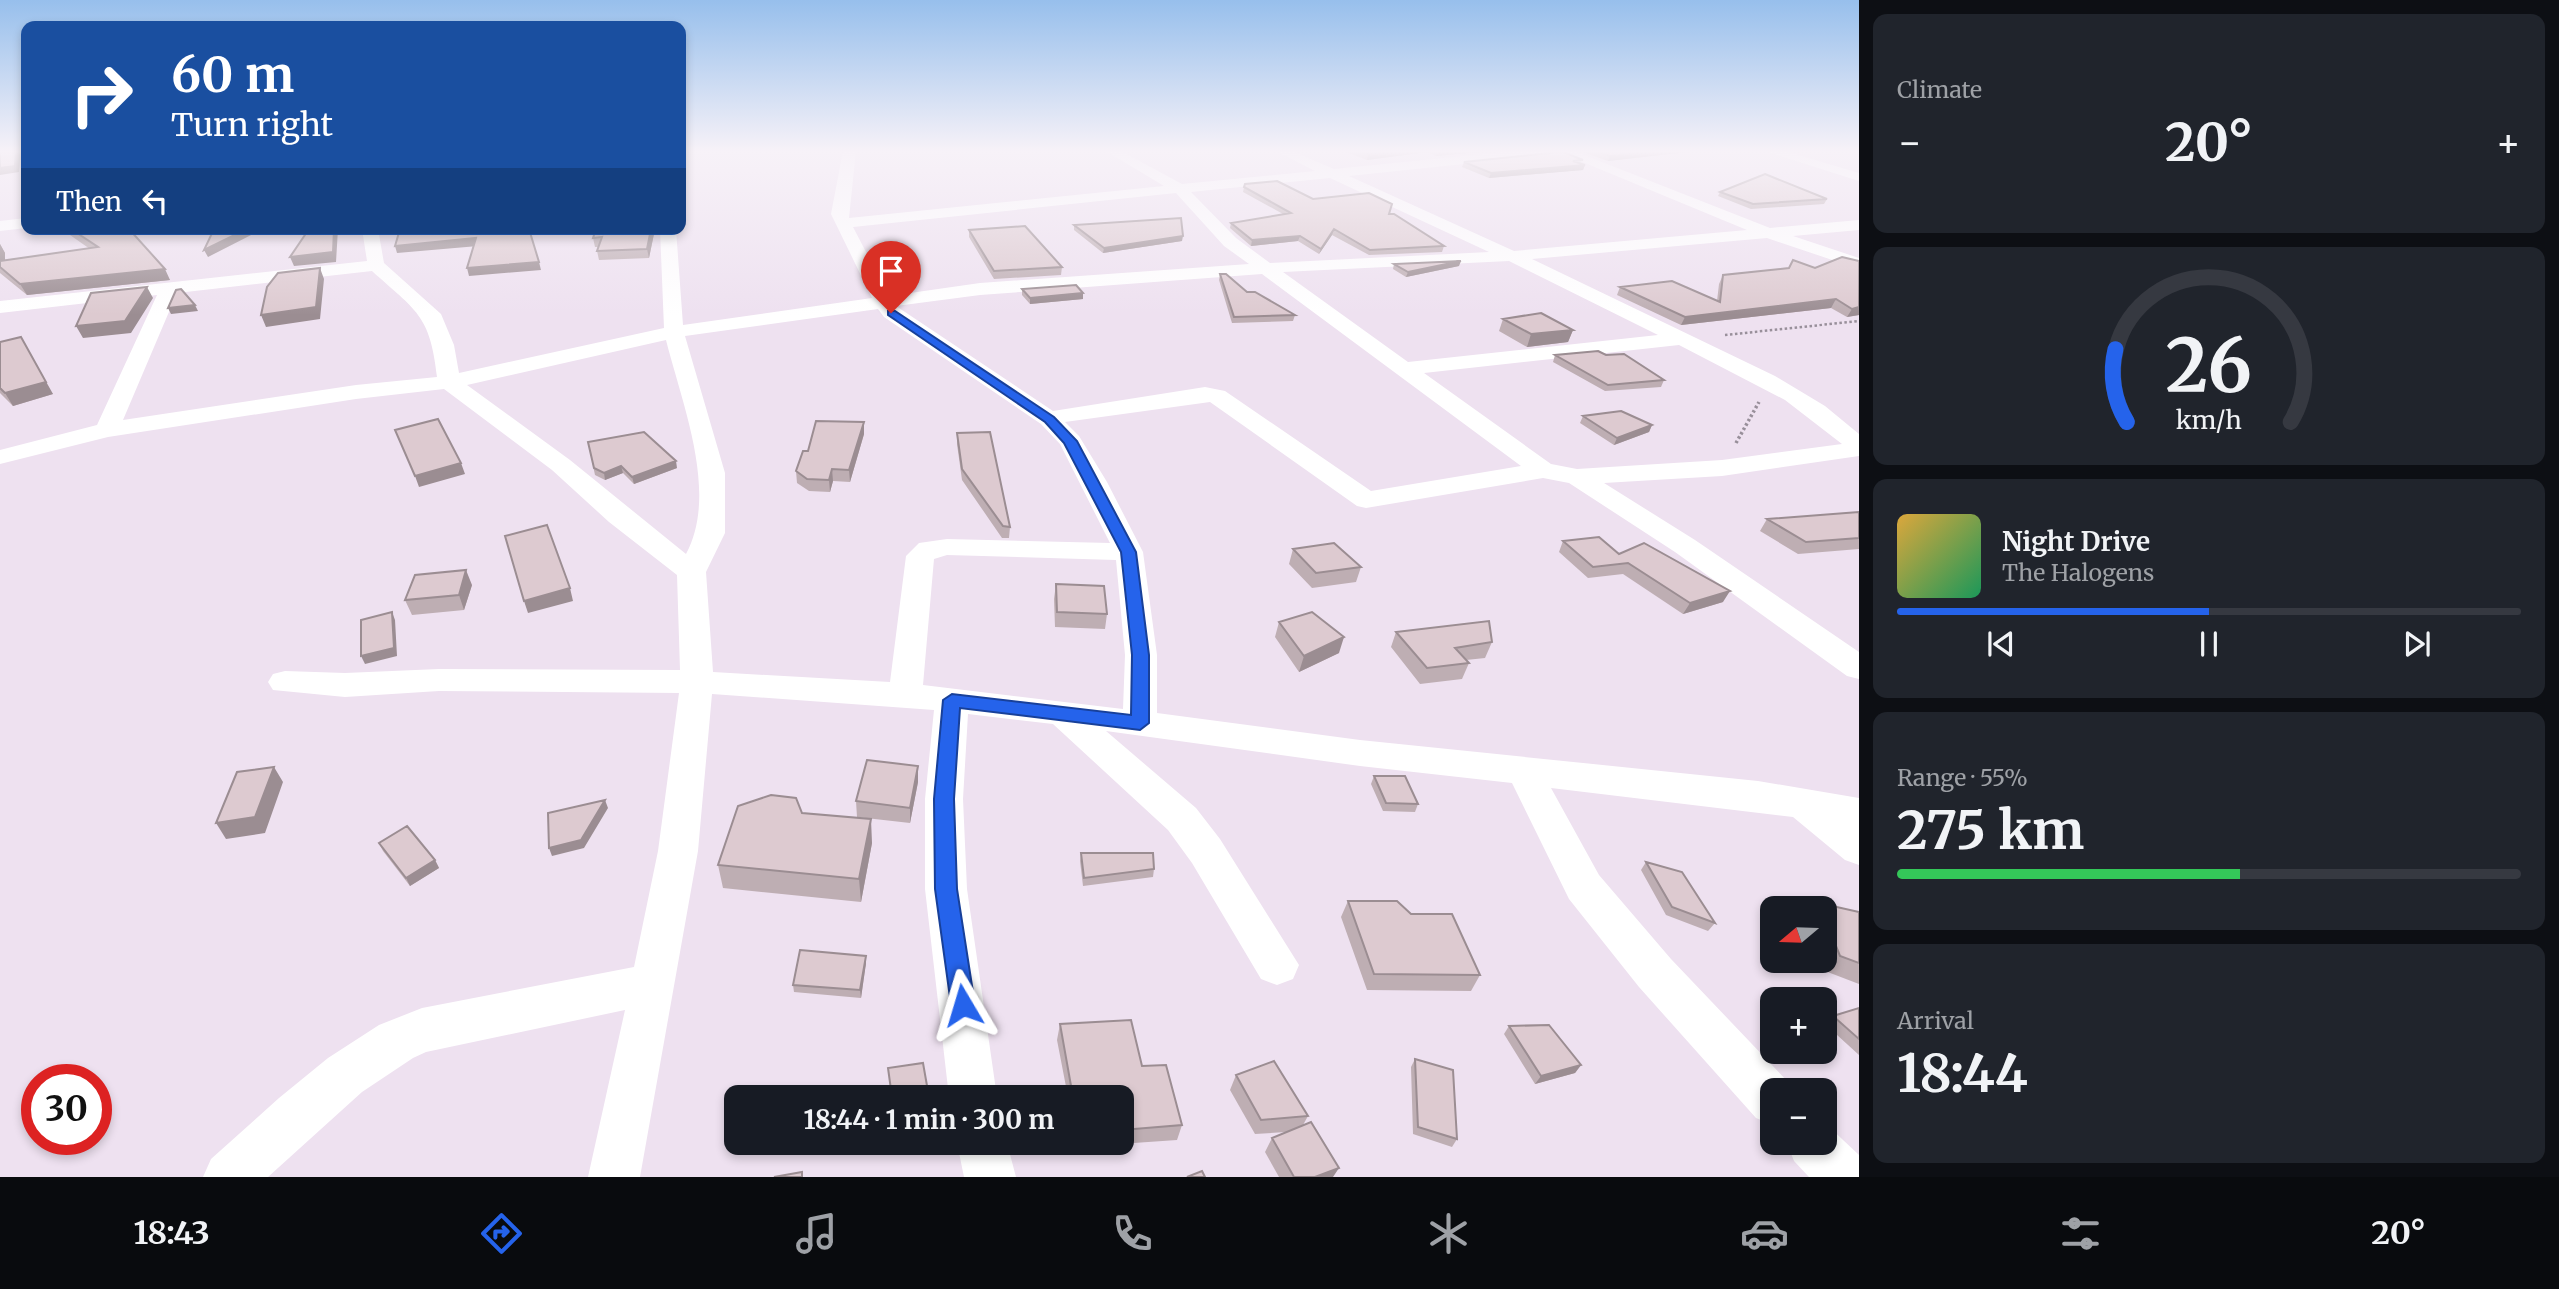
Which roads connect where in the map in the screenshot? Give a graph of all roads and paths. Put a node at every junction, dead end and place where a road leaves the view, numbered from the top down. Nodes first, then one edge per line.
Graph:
1 (840, 206) edge
2 (1013, 206) edge
3 (1196, 206) edge
4 (1405, 206) edge
5 (1700, 206) edge
6 (844, 223) junction
7 (21, 224) edge
8 (1859, 225) edge
9 (0, 226) edge
10 (1768, 233) junction
11 (371, 235) edge
12 (668, 235) edge
13 (1514, 256) junction
14 (1859, 264) edge
15 (376, 265) junction
16 (1266, 268) junction
17 (169, 290) junction
18 (883, 302) junction
19 (0, 307) edge
20 (1859, 321) edge
21 (674, 332) junction
22 (1682, 339) junction
23 (1402, 369) junction
24 (449, 382) junction
25 (1770, 382) junction
26 (1049, 419) junction
27 (107, 430) junction
28 (1859, 448) edge
29 (0, 457) edge
30 (1722, 468) junction
31 (1543, 470) junction
32 (1577, 477) junction
33 (1129, 552) junction
34 (691, 572) junction
35 (1859, 668) edge
36 (285, 682) dead end
37 (697, 682) junction
38 (905, 695) junction
39 (952, 700) junction
40 (1062, 713) junction
41 (1140, 723) junction
42 (1524, 771) junction
43 (1803, 804) junction
44 (1859, 813) edge
45 (1859, 849) edge
46 (1278, 965) dead end
47 (651, 984) junction
48 (972, 1085) edge
49 (1760, 1087) edge
50 (985, 1155) edge
51 (1823, 1155) edge
52 (229, 1177) edge
53 (614, 1177) edge
54 (990, 1177) edge
55 (1844, 1177) edge

1 - 6 street
2 - 6 street
3 - 16 street
4 - 13 street
5 - 10 street
6 - 18 street
7 - 9 street
8 - 10 street
10 - 13 street
10 - 14 street
11 - 15 street
12 - 21 street
13 - 16 street
13 - 22 street
15 - 17 street
15 - 24 street
16 - 18 street
16 - 23 street
17 - 19 street
17 - 27 street
18 - 21 street
18 - 26 street
20 - 22 path
21 - 24 street
21 - 34 street
22 - 23 street
22 - 25 street
23 - 31 street
24 - 27 street
24 - 34 street
25 - 28 street
25 - 30 path
26 - 31 street
26 - 33 street
27 - 29 street
28 - 30 street
30 - 32 street
31 - 32 street
32 - 35 street
33 - 38 street
33 - 41 street
34 - 37 street
36 - 37 street
37 - 38 street
37 - 47 street
38 - 39 street
39 - 40 street
39 - 48 street
40 - 41 street
40 - 46 street
41 - 42 street
42 - 43 street
42 - 49 street
43 - 44 street
43 - 45 street
47 - 52 street
47 - 53 street
50 - 54 street
51 - 55 street

